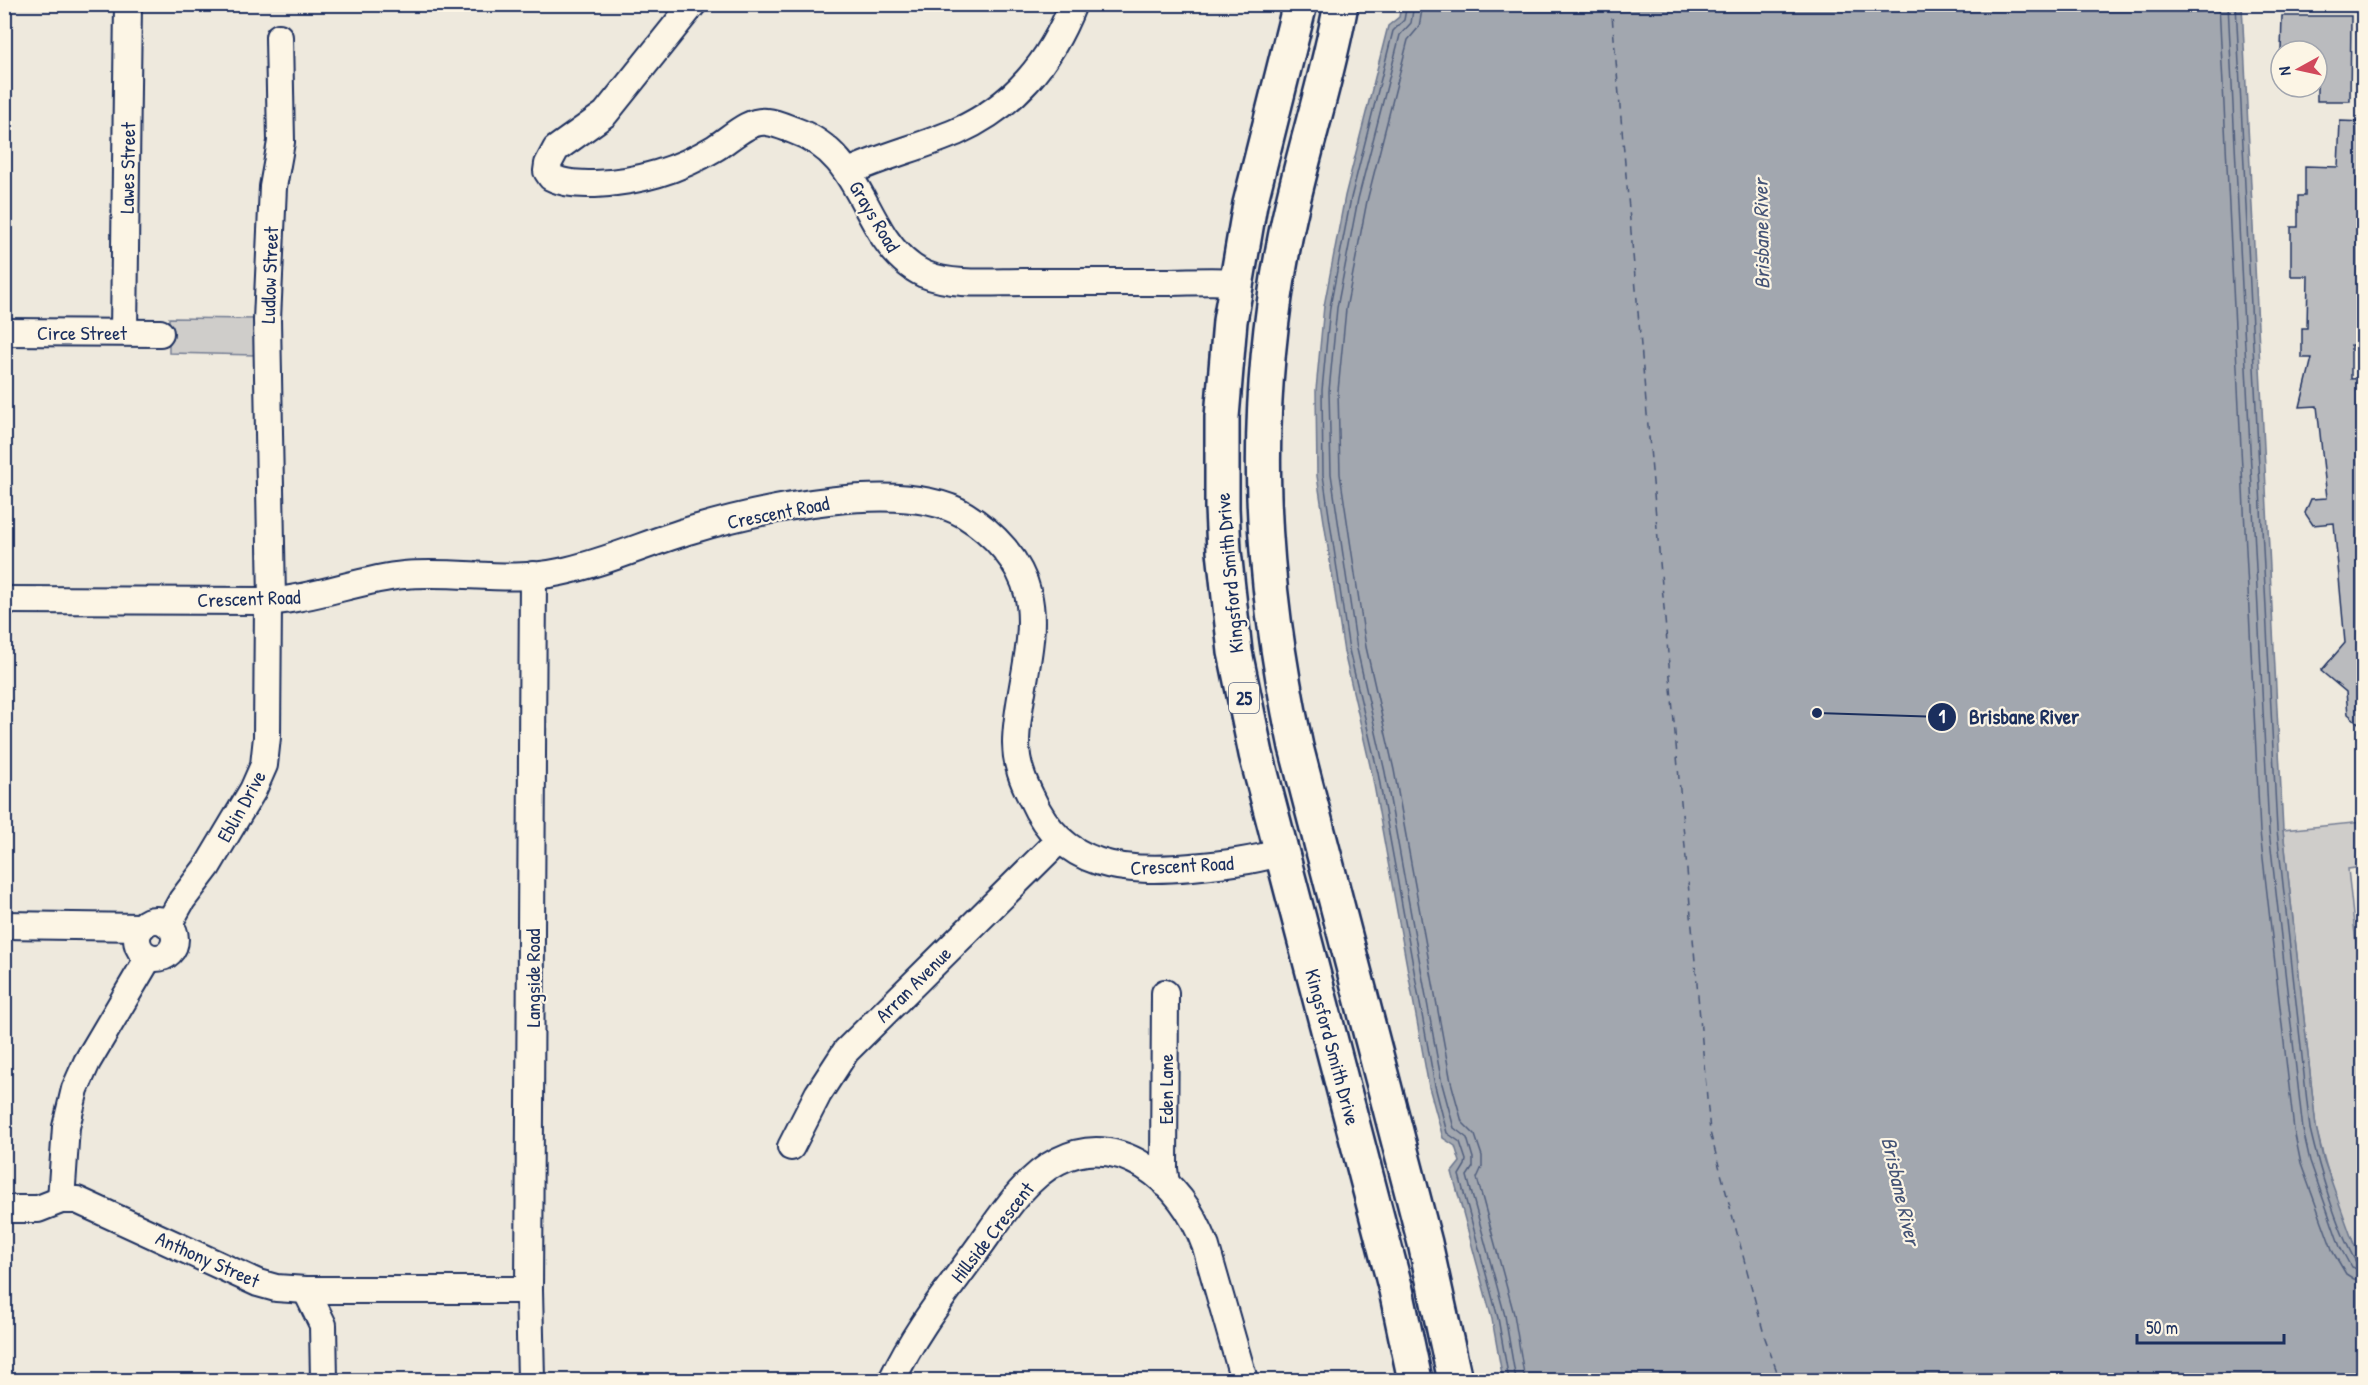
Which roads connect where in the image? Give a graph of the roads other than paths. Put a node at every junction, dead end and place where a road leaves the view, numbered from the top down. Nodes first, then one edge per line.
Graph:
1 (128, 4) edge
2 (693, 4) edge
3 (1073, 4) edge
4 (1300, 4) edge
5 (1341, 4) edge
6 (279, 37) dead end
7 (849, 172) junction
8 (285, 220) dead end
9 (1236, 282) junction
10 (4, 332) edge
11 (124, 332) junction
12 (160, 333) dead end
13 (271, 514) junction
14 (533, 575) junction
15 (4, 600) edge
16 (270, 601) junction
17 (1059, 840) junction
18 (1282, 852) junction
19 (4, 925) edge
20 (168, 925) junction
21 (142, 927) junction
22 (149, 957) junction
23 (1165, 993) dead end
24 (790, 1147) dead end
25 (1166, 1184) junction
26 (61, 1200) junction
27 (4, 1209) edge
28 (306, 1290) junction
29 (529, 1290) junction
30 (324, 1380) edge
31 (531, 1380) edge
32 (892, 1380) edge
33 (1244, 1380) edge
34 (1415, 1380) edge
35 (1455, 1380) edge

1 - 11 street, Lawes Street
2 - 7 street, Grays Road
3 - 7 street
4 - 9 highway, Kingsford Smith Drive / 25
5 - 35 highway, Kingsford Smith Drive / 25
6 - 13 street, Ludlow Street
7 - 9 street, Grays Road
8 - 13 street, Ludlow Street
9 - 18 highway, Kingsford Smith Drive / 25
10 - 11 street, Circe Street
11 - 12 street, Circe Street
13 - 16 street, Ludlow Street
14 - 16 street, Crescent Road
14 - 17 street, Crescent Road
14 - 29 street, Langside Road
15 - 16 street, Crescent Road
16 - 20 street, Eblin Drive
17 - 18 street, Crescent Road
17 - 24 street, Arran Avenue
18 - 34 highway, Kingsford Smith Drive / 25
19 - 21 street
20 - 21 street
20 - 22 street
21 - 22 street
22 - 26 street
23 - 25 street, Eden Lane
25 - 32 street, Hillside Crescent
25 - 33 street, Hillside Crescent
26 - 27 street, Anthony Street
26 - 28 street, Anthony Street
28 - 29 street, Anthony Street
28 - 30 street
29 - 31 street, Langside Road

